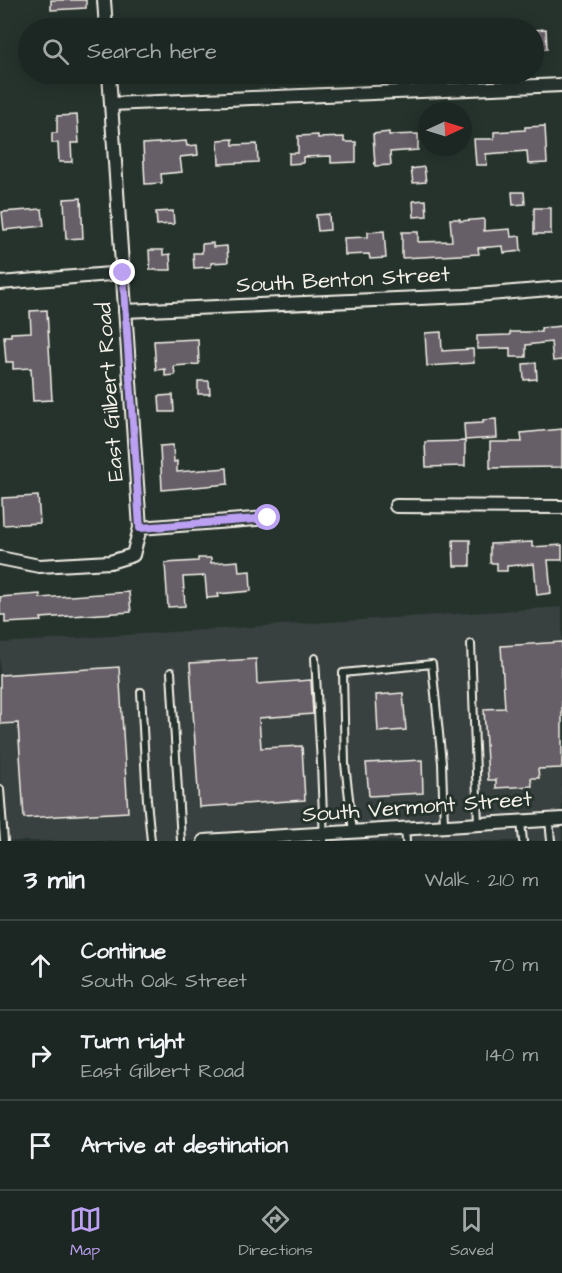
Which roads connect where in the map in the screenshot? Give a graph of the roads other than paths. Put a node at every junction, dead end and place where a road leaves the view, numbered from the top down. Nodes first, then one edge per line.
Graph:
1 (104, 0) edge
2 (105, 18) edge
3 (110, 84) edge
4 (562, 85) edge
5 (111, 104) junction
6 (123, 273) junction
7 (0, 283) edge
8 (562, 288) edge
9 (125, 311) junction
10 (396, 506) dead end
11 (562, 507) edge
12 (268, 518) dead end
13 (140, 528) junction
14 (0, 558) edge
15 (471, 644) dead end
16 (315, 658) dead end
17 (171, 672) dead end
18 (141, 692) dead end
19 (0, 789) edge
20 (556, 819) edge
21 (521, 821) junction
22 (478, 824) junction
23 (444, 826) junction
24 (353, 832) junction
25 (405, 835) edge
26 (324, 838) edge
27 (235, 840) edge
28 (4, 841) edge
29 (151, 841) edge
30 (181, 841) edge
31 (204, 841) edge
32 (523, 841) edge
33 (551, 841) edge

1 - 2 street
3 - 5 street, East Gilbert Road
4 - 5 street
5 - 6 street, East Gilbert Road
6 - 7 street
6 - 9 street, East Gilbert Road
8 - 9 street, South Benton Street
9 - 13 street, East Gilbert Road
10 - 11 street
12 - 13 street
13 - 14 street
15 - 22 lane
16 - 26 lane
17 - 30 lane
18 - 29 lane
19 - 28 lane
20 - 21 street, South Vermont Street
20 - 33 lane
21 - 22 street, South Vermont Street
21 - 32 lane
22 - 23 street, South Vermont Street
23 - 24 lane
23 - 25 street, South Vermont Street
24 - 25 street, South Vermont Street
24 - 26 street, South Vermont Street
26 - 27 street, South Vermont Street
27 - 31 street, South Vermont Street

